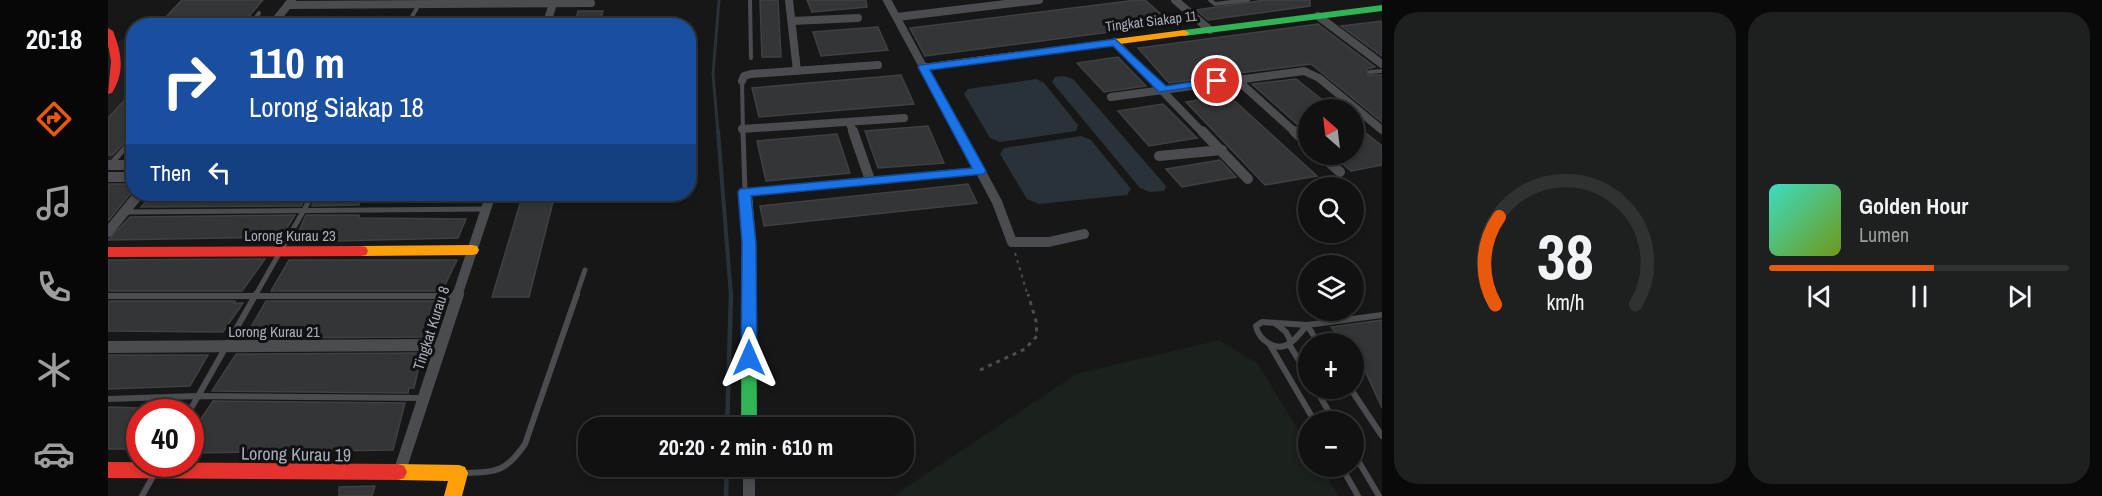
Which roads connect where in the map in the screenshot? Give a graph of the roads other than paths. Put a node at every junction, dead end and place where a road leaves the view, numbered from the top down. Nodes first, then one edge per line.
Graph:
1 (750, 0) edge
2 (789, 0) edge
3 (887, 0) edge
4 (1039, 0) edge
5 (1175, 0) edge
6 (1210, 0) edge
7 (1248, 0) edge
8 (290, 2) edge
9 (338, 2) edge
10 (373, 2) edge
11 (468, 2) edge
12 (509, 2) edge
13 (554, 2) edge
14 (591, 3) dead end
15 (980, 3) edge
16 (419, 4) junction
17 (1382, 8) edge
18 (259, 13) dead end
19 (1318, 16) junction
20 (897, 17) junction
21 (256, 18) edge
22 (278, 18) edge
23 (411, 18) edge
24 (549, 18) edge
25 (858, 18) dead end
26 (792, 21) junction
27 (1210, 30) junction
28 (108, 31) edge
29 (1115, 42) junction
30 (113, 56) edge
31 (751, 58) dead end
32 (1382, 64) edge
33 (878, 65) dead end
34 (923, 67) junction
35 (797, 70) junction
36 (1382, 71) edge
37 (1370, 72) dead end
38 (1235, 78) junction
39 (742, 81) joint
40 (1163, 90) junction
41 (108, 91) edge
42 (1111, 97) dead end
43 (904, 118) dead end
44 (850, 123) junction
45 (742, 129) junction
46 (1382, 130) edge
47 (1298, 135) edge
48 (126, 147) edge
49 (1222, 150) junction
50 (1159, 156) dead end
51 (109, 165) edge
52 (126, 165) edge
53 (1332, 165) edge
54 (980, 171) junction
55 (1340, 172) dead end
56 (108, 177) edge
57 (126, 177) edge
58 (1248, 179) dead end
59 (870, 180) junction
60 (745, 192) junction
61 (133, 201) edge
62 (308, 201) edge
63 (488, 201) edge
64 (485, 209) junction
65 (303, 210) junction
66 (124, 212) junction
67 (108, 232) edge
68 (1084, 234) dead end
69 (472, 250) junction
70 (280, 251) junction
71 (108, 252) edge
72 (585, 270) dead end
73 (108, 296) edge
74 (255, 296) junction
75 (457, 296) junction
76 (1382, 315) edge
77 (1272, 323) junction
78 (1306, 325) junction
79 (1311, 333) edge
80 (1289, 342) junction
81 (441, 345) junction
82 (1270, 345) junction
83 (108, 347) edge
84 (226, 347) junction
85 (1298, 358) edge
86 (198, 396) junction
87 (424, 398) junction
88 (108, 399) edge
89 (196, 399) edge
90 (1357, 399) edge
91 (1309, 411) edge
92 (749, 417) edge
93 (1382, 436) edge
94 (204, 468) edge
95 (126, 469) edge
96 (108, 470) edge
97 (1364, 471) edge
98 (399, 473) junction
99 (459, 473) junction
100 (152, 477) edge
101 (749, 477) edge
102 (1347, 477) edge
103 (142, 496) edge
104 (453, 496) edge
105 (749, 496) edge
106 (1358, 496) edge
107 (1379, 496) edge

1 - 31 lane
2 - 26 street
3 - 20 street
4 - 15 street
5 - 27 street
6 - 7 lane
8 - 9 street
8 - 22 street
9 - 10 street
10 - 16 street
11 - 12 street
11 - 16 street
12 - 13 street
13 - 14 street
13 - 24 street
15 - 20 street
16 - 23 lane
17 - 19 street, Tingkat Siakap 11
18 - 21 lane
19 - 27 street, Tingkat Siakap 11
19 - 32 street
20 - 34 street
25 - 26 street
26 - 35 street
27 - 29 street, Tingkat Siakap 11
28 - 30 street
29 - 34 street, Tingkat Siakap 11
29 - 40 street
30 - 41 street
33 - 35 street
34 - 54 street
35 - 39 street
36 - 37 lane
38 - 40 street
38 - 46 street
38 - 47 street
39 - 45 lane
40 - 42 street
40 - 49 street
43 - 44 street
44 - 45 street
44 - 59 street
45 - 60 lane
48 - 51 lane
49 - 50 street
49 - 58 street
51 - 52 street
53 - 55 street
54 - 59 street
54 - 68 street
56 - 57 street
59 - 60 street
60 - 92 street
61 - 66 street
62 - 65 lane
63 - 64 street, Tingkat Kurau 8
64 - 65 lane
64 - 69 street, Tingkat Kurau 8
65 - 66 lane
65 - 70 lane
66 - 67 street
69 - 70 street, Lorong Kurau 23
69 - 75 street, Tingkat Kurau 8
70 - 71 street, Lorong Kurau 23
70 - 74 lane
72 - 99 lane
73 - 74 lane
74 - 75 lane
74 - 84 lane
75 - 81 street, Tingkat Kurau 8
76 - 78 lane
77 - 78 lane
77 - 80 lane
77 - 82 lane
78 - 79 lane
78 - 80 lane
80 - 82 lane
80 - 85 lane
81 - 84 street, Lorong Kurau 21
81 - 87 street, Tingkat Kurau 8
82 - 91 lane
83 - 84 street, Lorong Kurau 21
84 - 86 lane
86 - 87 lane
86 - 88 lane
86 - 89 lane
87 - 98 street, Tingkat Kurau 8
90 - 93 lane
94 - 98 street, Lorong Kurau 19
95 - 96 street, Lorong Kurau 19
97 - 107 lane
98 - 99 street, Lorong Kurau 19
99 - 104 street
100 - 103 lane
101 - 105 street
102 - 106 lane

